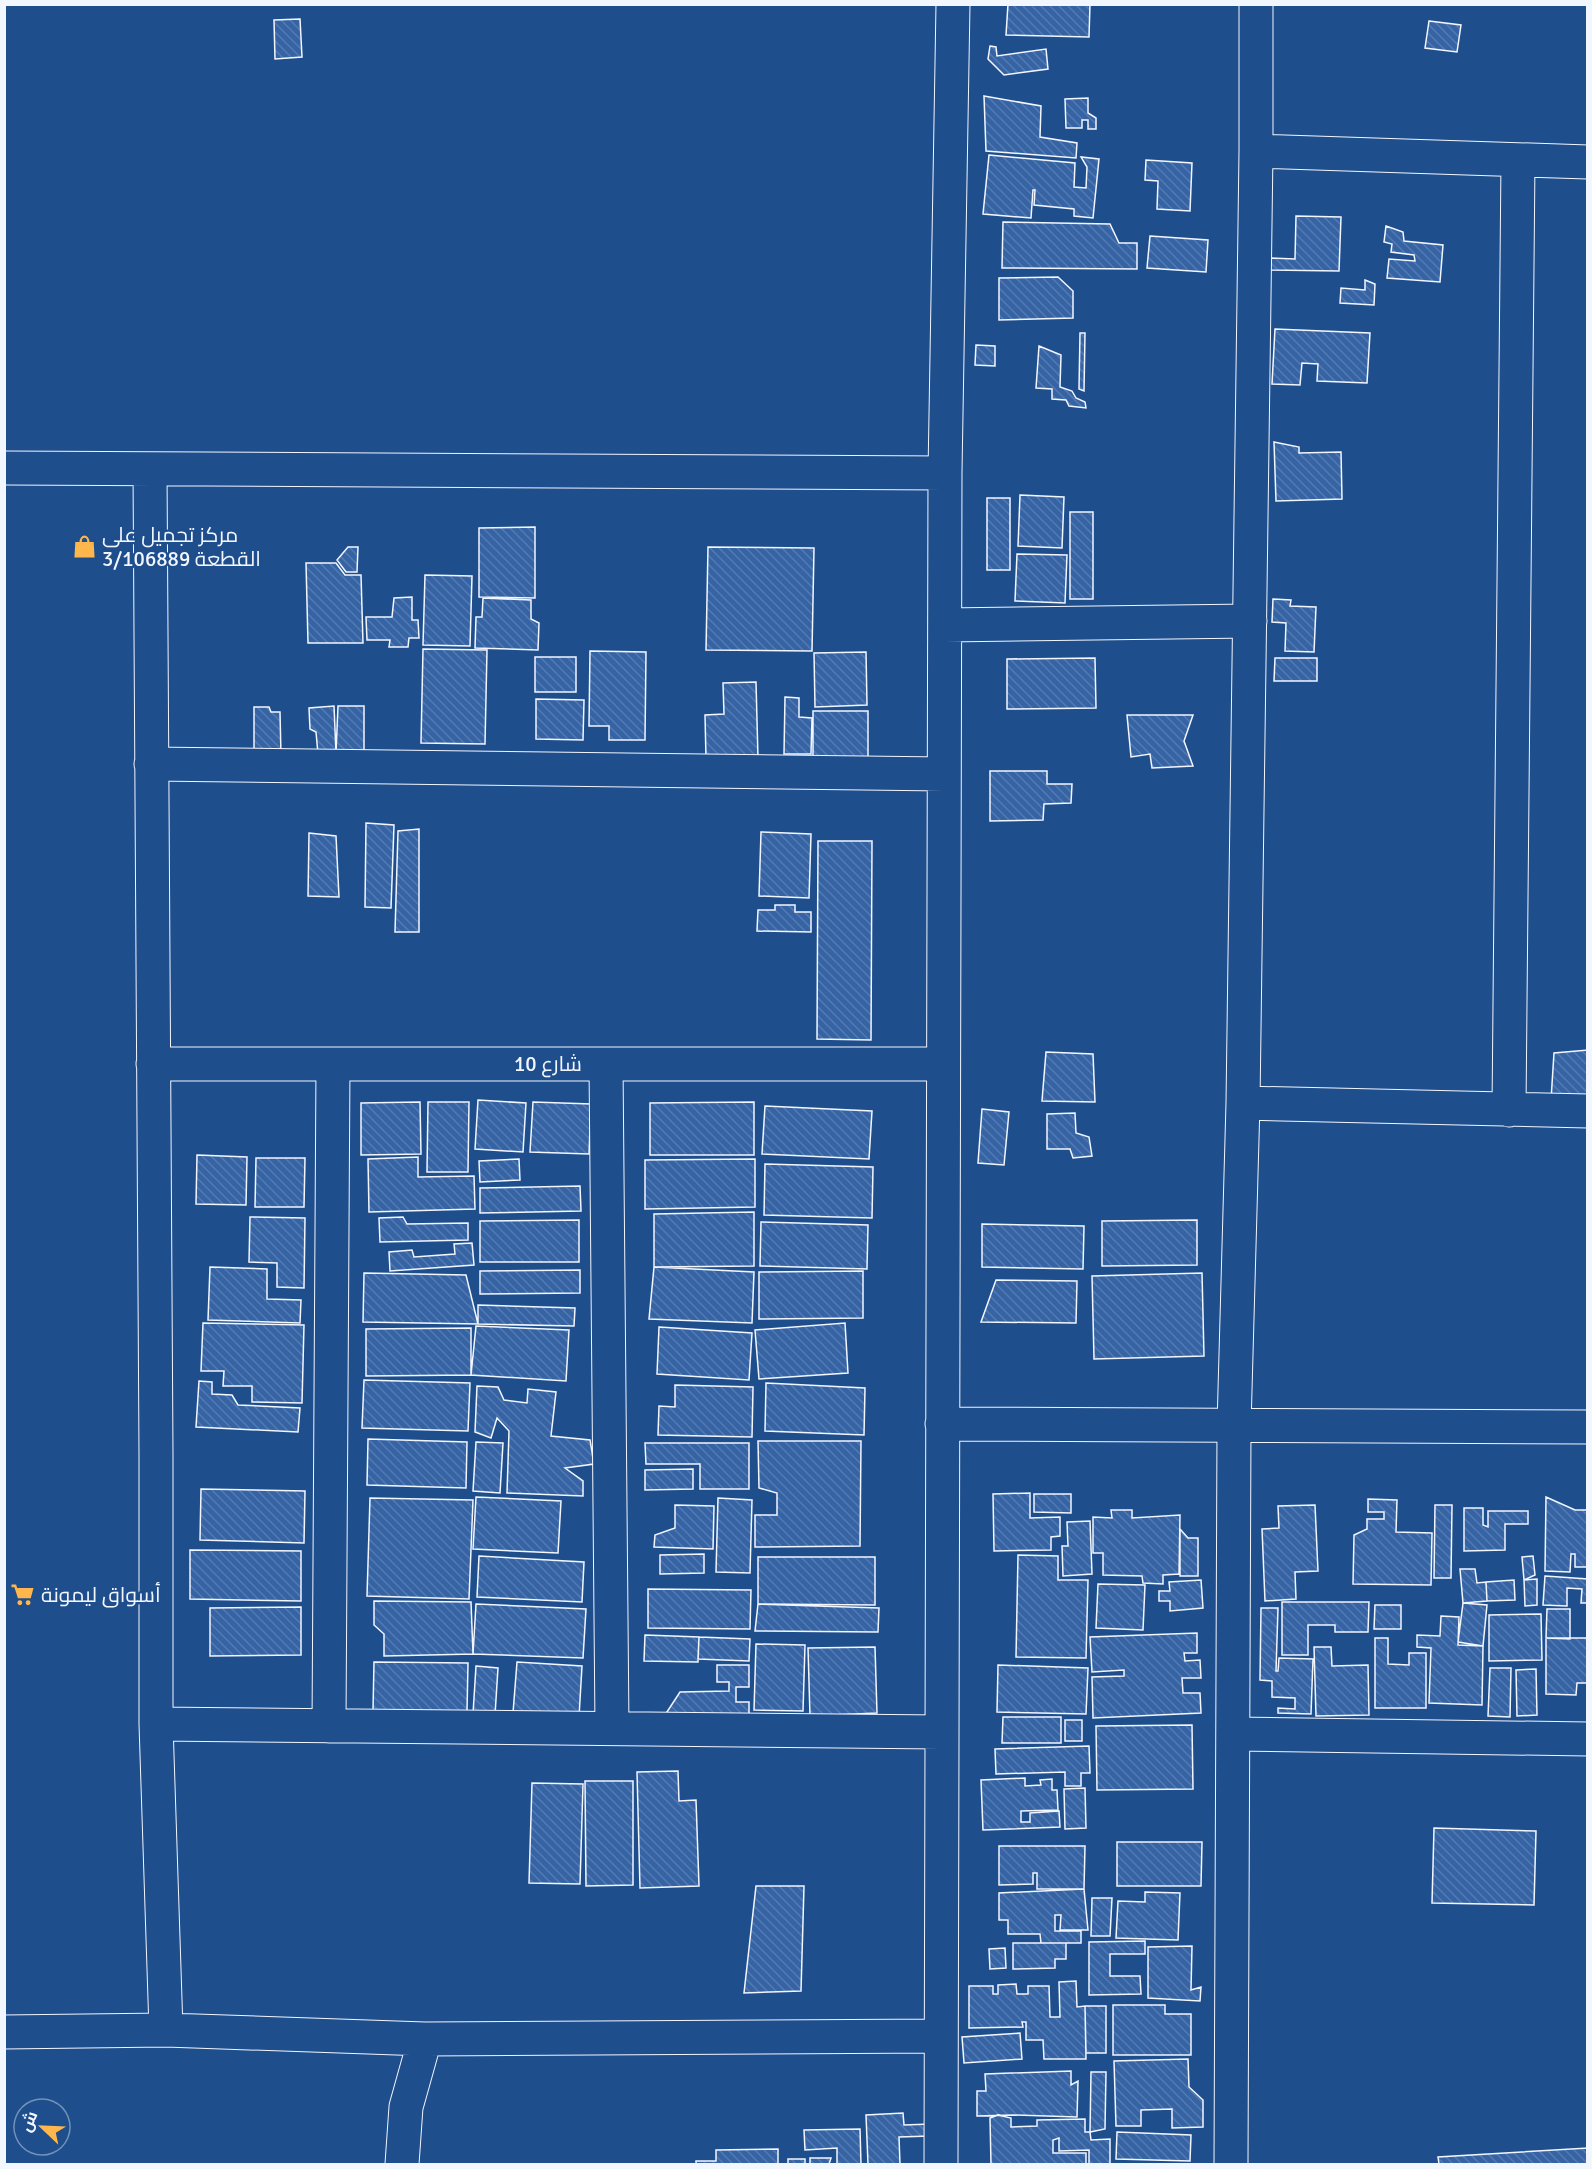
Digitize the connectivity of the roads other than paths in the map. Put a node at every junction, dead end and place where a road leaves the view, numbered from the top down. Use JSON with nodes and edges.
{"nodes":[{"id":1,"x":953,"y":4,"type":"edge"},
{"id":2,"x":1256,"y":4,"type":"edge"},
{"id":3,"x":1256,"y":151,"type":"junction"},
{"id":4,"x":1518,"y":160,"type":"junction"},
{"id":5,"x":1587,"y":162,"type":"edge"},
{"id":6,"x":4,"y":468,"type":"edge"},
{"id":7,"x":150,"y":469,"type":"junction"},
{"id":8,"x":945,"y":473,"type":"junction"},
{"id":9,"x":1250,"y":621,"type":"junction"},
{"id":10,"x":945,"y":625,"type":"junction"},
{"id":11,"x":151,"y":764,"type":"junction"},
{"id":12,"x":944,"y":774,"type":"junction"},
{"id":13,"x":153,"y":1064,"type":"junction"},
{"id":14,"x":333,"y":1064,"type":"junction"},
{"id":15,"x":606,"y":1064,"type":"junction"},
{"id":16,"x":943,"y":1064,"type":"junction"},
{"id":17,"x":1243,"y":1103,"type":"junction"},
{"id":18,"x":1509,"y":1110,"type":"junction"},
{"id":19,"x":1587,"y":1112,"type":"edge"},
{"id":20,"x":942,"y":1424,"type":"junction"},
{"id":21,"x":1234,"y":1426,"type":"junction"},
{"id":22,"x":1587,"y":1427,"type":"edge"},
{"id":23,"x":156,"y":1724,"type":"junction"},
{"id":24,"x":329,"y":1726,"type":"junction"},
{"id":25,"x":612,"y":1728,"type":"junction"},
{"id":26,"x":941,"y":1732,"type":"junction"},
{"id":27,"x":1233,"y":1734,"type":"junction"},
{"id":28,"x":1587,"y":1739,"type":"edge"},
{"id":29,"x":166,"y":2030,"type":"junction"},
{"id":30,"x":4,"y":2032,"type":"edge"},
{"id":31,"x":940,"y":2036,"type":"junction"},
{"id":32,"x":425,"y":2039,"type":"junction"},
{"id":33,"x":402,"y":2164,"type":"edge"},
{"id":34,"x":941,"y":2164,"type":"edge"},
{"id":35,"x":1232,"y":2164,"type":"edge"}],
"edges":[{"from":1,"to":8,"type":"street"},
{"from":2,"to":3,"type":"street"},
{"from":3,"to":4,"type":"street"},
{"from":3,"to":9,"type":"street"},
{"from":4,"to":5,"type":"street"},
{"from":4,"to":18,"type":"street"},
{"from":6,"to":7,"type":"street"},
{"from":7,"to":8,"type":"street"},
{"from":7,"to":11,"type":"street"},
{"from":8,"to":10,"type":"street"},
{"from":9,"to":10,"type":"street"},
{"from":9,"to":17,"type":"street"},
{"from":10,"to":12,"type":"street"},
{"from":11,"to":12,"type":"street"},
{"from":11,"to":13,"type":"street"},
{"from":12,"to":16,"type":"street"},
{"from":13,"to":14,"type":"street","name":"شارع 10"},
{"from":13,"to":23,"type":"street"},
{"from":14,"to":15,"type":"street","name":"شارع 10"},
{"from":14,"to":24,"type":"street"},
{"from":15,"to":16,"type":"street","name":"شارع 10"},
{"from":15,"to":25,"type":"street"},
{"from":16,"to":20,"type":"street"},
{"from":17,"to":18,"type":"street"},
{"from":17,"to":21,"type":"street"},
{"from":18,"to":19,"type":"street"},
{"from":20,"to":21,"type":"street"},
{"from":20,"to":26,"type":"street"},
{"from":21,"to":22,"type":"street"},
{"from":21,"to":27,"type":"street"},
{"from":23,"to":24,"type":"street"},
{"from":23,"to":29,"type":"street"},
{"from":24,"to":25,"type":"street"},
{"from":25,"to":26,"type":"street"},
{"from":26,"to":31,"type":"street"},
{"from":27,"to":28,"type":"street"},
{"from":27,"to":35,"type":"street"},
{"from":29,"to":30,"type":"street"},
{"from":29,"to":32,"type":"street"},
{"from":31,"to":32,"type":"street"},
{"from":31,"to":34,"type":"street"},
{"from":32,"to":33,"type":"street"}]}
